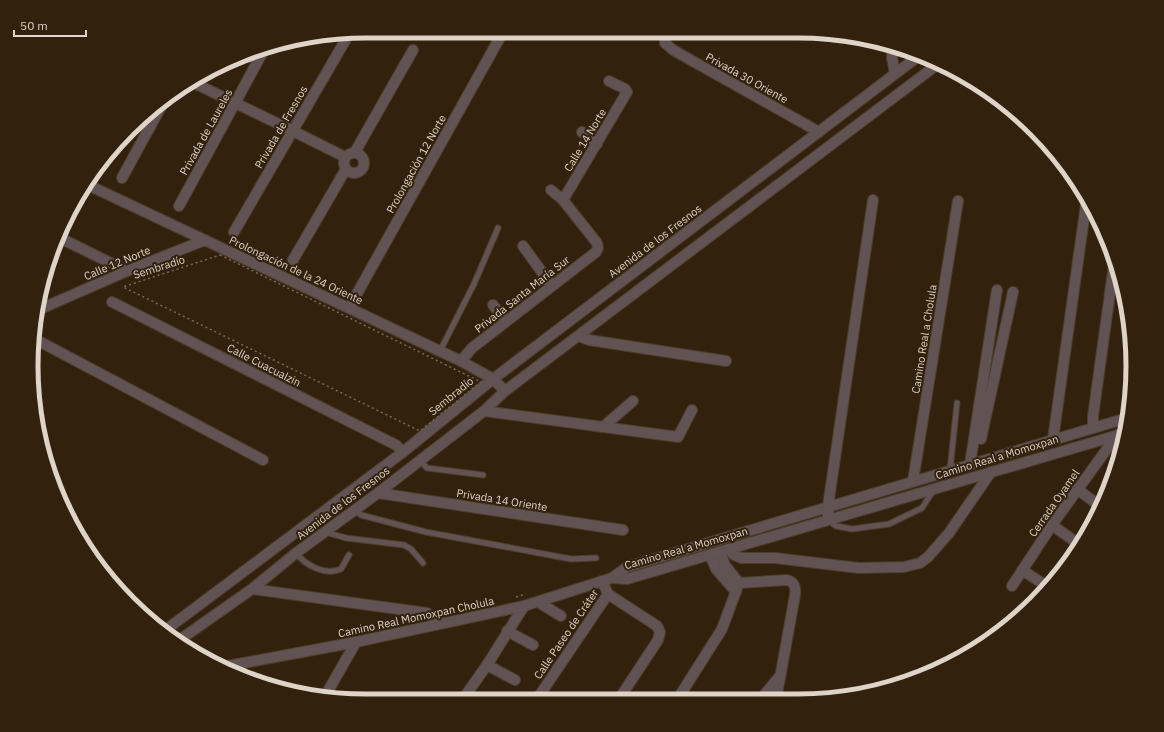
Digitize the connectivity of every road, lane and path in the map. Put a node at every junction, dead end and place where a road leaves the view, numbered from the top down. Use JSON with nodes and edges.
{"nodes":[{"id":1,"x":501,"y":38,"type":"edge"},
{"id":2,"x":665,"y":38,"type":"edge"},
{"id":3,"x":346,"y":39,"type":"edge"},
{"id":4,"x":413,"y":50,"type":"dead end"},
{"id":5,"x":892,"y":52,"type":"edge"},
{"id":6,"x":261,"y":55,"type":"edge"},
{"id":7,"x":914,"y":59,"type":"edge"},
{"id":8,"x":933,"y":67,"type":"edge"},
{"id":9,"x":895,"y":73,"type":"junction"},
{"id":10,"x":609,"y":81,"type":"dead end"},
{"id":11,"x":198,"y":85,"type":"edge"},
{"id":12,"x":236,"y":102,"type":"junction"},
{"id":13,"x":158,"y":113,"type":"edge"},
{"id":14,"x":293,"y":130,"type":"junction"},
{"id":15,"x":582,"y":132,"type":"dead end"},
{"id":16,"x":819,"y":132,"type":"junction"},
{"id":17,"x":597,"y":144,"type":"junction"},
{"id":18,"x":355,"y":152,"type":"junction"},
{"id":19,"x":345,"y":157,"type":"junction"},
{"id":20,"x":346,"y":169,"type":"junction"},
{"id":21,"x":122,"y":178,"type":"dead end"},
{"id":22,"x":91,"y":187,"type":"edge"},
{"id":23,"x":551,"y":190,"type":"dead end"},
{"id":24,"x":563,"y":200,"type":"junction"},
{"id":25,"x":873,"y":200,"type":"dead end"},
{"id":26,"x":958,"y":201,"type":"dead end"},
{"id":27,"x":179,"y":206,"type":"dead end"},
{"id":28,"x":1085,"y":208,"type":"edge"},
{"id":29,"x":498,"y":228,"type":"dead end"},
{"id":30,"x":234,"y":232,"type":"dead end"},
{"id":31,"x":63,"y":240,"type":"edge"},
{"id":32,"x":205,"y":240,"type":"junction"},
{"id":33,"x":523,"y":246,"type":"dead end"},
{"id":34,"x":293,"y":260,"type":"dead end"},
{"id":35,"x":127,"y":271,"type":"junction"},
{"id":36,"x":1112,"y":272,"type":"edge"},
{"id":37,"x":552,"y":286,"type":"junction"},
{"id":38,"x":123,"y":287,"type":"joint"},
{"id":39,"x":997,"y":290,"type":"dead end"},
{"id":40,"x":1013,"y":292,"type":"dead end"},
{"id":41,"x":112,"y":302,"type":"dead end"},
{"id":42,"x":494,"y":305,"type":"dead end"},
{"id":43,"x":43,"y":308,"type":"edge"},
{"id":44,"x":349,"y":308,"type":"junction"},
{"id":45,"x":506,"y":321,"type":"junction"},
{"id":46,"x":579,"y":336,"type":"junction"},
{"id":47,"x":39,"y":341,"type":"edge"},
{"id":48,"x":440,"y":351,"type":"junction"},
{"id":49,"x":461,"y":361,"type":"junction"},
{"id":50,"x":726,"y":361,"type":"dead end"},
{"id":51,"x":493,"y":379,"type":"junction"},
{"id":52,"x":505,"y":391,"type":"junction"},
{"id":53,"x":633,"y":401,"type":"dead end"},
{"id":54,"x":957,"y":403,"type":"dead end"},
{"id":55,"x":484,"y":410,"type":"junction"},
{"id":56,"x":692,"y":410,"type":"dead end"},
{"id":57,"x":1121,"y":420,"type":"edge"},
{"id":58,"x":603,"y":427,"type":"junction"},
{"id":59,"x":1094,"y":428,"type":"junction"},
{"id":60,"x":1119,"y":435,"type":"edge"},
{"id":61,"x":1118,"y":438,"type":"edge"},
{"id":62,"x":1053,"y":439,"type":"junction"},
{"id":63,"x":1032,"y":445,"type":"junction"},
{"id":64,"x":403,"y":452,"type":"junction"},
{"id":65,"x":1035,"y":458,"type":"junction"},
{"id":66,"x":263,"y":460,"type":"dead end"},
{"id":67,"x":419,"y":460,"type":"junction"},
{"id":68,"x":973,"y":463,"type":"junction"},
{"id":69,"x":950,"y":470,"type":"junction"},
{"id":70,"x":991,"y":472,"type":"junction"},
{"id":71,"x":483,"y":475,"type":"dead end"},
{"id":72,"x":913,"y":481,"type":"junction"},
{"id":73,"x":934,"y":488,"type":"junction"},
{"id":74,"x":1077,"y":490,"type":"junction"},
{"id":75,"x":378,"y":493,"type":"junction"},
{"id":76,"x":1096,"y":503,"type":"edge"},
{"id":77,"x":828,"y":506,"type":"junction"},
{"id":78,"x":355,"y":509,"type":"junction"},
{"id":79,"x":828,"y":520,"type":"junction"},
{"id":80,"x":1052,"y":525,"type":"junction"},
{"id":81,"x":623,"y":530,"type":"dead end"},
{"id":82,"x":324,"y":532,"type":"junction"},
{"id":83,"x":1075,"y":541,"type":"edge"},
{"id":84,"x":719,"y":552,"type":"junction"},
{"id":85,"x":296,"y":554,"type":"junction"},
{"id":86,"x":349,"y":555,"type":"dead end"},
{"id":87,"x":596,"y":558,"type":"dead end"},
{"id":88,"x":423,"y":564,"type":"dead end"},
{"id":89,"x":1022,"y":570,"type":"junction"},
{"id":90,"x":612,"y":578,"type":"junction"},
{"id":91,"x":602,"y":581,"type":"junction"},
{"id":92,"x":1043,"y":584,"type":"edge"},
{"id":93,"x":1012,"y":586,"type":"dead end"},
{"id":94,"x":738,"y":588,"type":"junction"},
{"id":95,"x":252,"y":589,"type":"junction"},
{"id":96,"x":608,"y":594,"type":"junction"},
{"id":97,"x":538,"y":602,"type":"junction"},
{"id":98,"x":524,"y":606,"type":"junction"},
{"id":99,"x":561,"y":616,"type":"dead end"},
{"id":100,"x":435,"y":625,"type":"junction"},
{"id":101,"x":169,"y":628,"type":"edge"},
{"id":102,"x":507,"y":632,"type":"junction"},
{"id":103,"x":182,"y":638,"type":"edge"},
{"id":104,"x":356,"y":642,"type":"junction"},
{"id":105,"x":533,"y":645,"type":"dead end"},
{"id":106,"x":232,"y":665,"type":"edge"},
{"id":107,"x":486,"y":665,"type":"junction"},
{"id":108,"x":780,"y":676,"type":"junction"},
{"id":109,"x":515,"y":680,"type":"dead end"},
{"id":110,"x":328,"y":691,"type":"edge"},
{"id":111,"x":468,"y":694,"type":"edge"},
{"id":112,"x":540,"y":694,"type":"edge"},
{"id":113,"x":622,"y":694,"type":"edge"},
{"id":114,"x":681,"y":694,"type":"edge"},
{"id":115,"x":765,"y":694,"type":"edge"},
{"id":116,"x":777,"y":694,"type":"edge"}],
"edges":[{"from":1,"to":44,"type":"street","name":"Prolongación 12 Norte"},
{"from":2,"to":16,"type":"street","name":"Privada 30 Oriente"},
{"from":3,"to":14,"type":"street","name":"Privada de Fresnos"},
{"from":4,"to":18,"type":"street"},
{"from":5,"to":9,"type":"street"},
{"from":6,"to":12,"type":"street","name":"Privada de Laureles"},
{"from":7,"to":9,"type":"street","name":"Avenida de los Fresnos"},
{"from":8,"to":46,"type":"street","name":"Avenida de los Fresnos"},
{"from":9,"to":16,"type":"street","name":"Avenida de los Fresnos"},
{"from":10,"to":17,"type":"street","name":"Calle 14 Norte"},
{"from":11,"to":12,"type":"street"},
{"from":12,"to":14,"type":"street"},
{"from":12,"to":27,"type":"street","name":"Privada de Laureles"},
{"from":13,"to":21,"type":"street"},
{"from":14,"to":19,"type":"street"},
{"from":14,"to":30,"type":"street","name":"Privada de Fresnos"},
{"from":15,"to":17,"type":"street"},
{"from":16,"to":51,"type":"street","name":"Avenida de los Fresnos"},
{"from":17,"to":24,"type":"street","name":"Calle 14 Norte"},
{"from":18,"to":19,"type":"street"},
{"from":18,"to":20,"type":"street"},
{"from":19,"to":20,"type":"street"},
{"from":20,"to":34,"type":"street"},
{"from":22,"to":32,"type":"street","name":"Prolongación de la 24 Oriente"},
{"from":23,"to":24,"type":"street"},
{"from":24,"to":37,"type":"street","name":"Privada Santa María Sur"},
{"from":25,"to":77,"type":"street"},
{"from":26,"to":72,"type":"street","name":"Camino Real a Cholula"},
{"from":28,"to":62,"type":"street"},
{"from":29,"to":48,"type":"lane"},
{"from":31,"to":35,"type":"street"},
{"from":32,"to":35,"type":"street","name":"Calle 12 Norte"},
{"from":32,"to":44,"type":"street","name":"Prolongación de la 24 Oriente"},
{"from":33,"to":37,"type":"street"},
{"from":35,"to":43,"type":"street","name":"Calle 12 Norte"},
{"from":36,"to":59,"type":"street"},
{"from":37,"to":45,"type":"street","name":"Privada Santa María Sur"},
{"from":38,"to":38,"type":"path","name":"Sembradío"},
{"from":39,"to":68,"type":"street"},
{"from":40,"to":68,"type":"street"},
{"from":41,"to":64,"type":"street","name":"Calle Cuacualzin"},
{"from":42,"to":45,"type":"street"},
{"from":44,"to":48,"type":"street","name":"Prolongación de la 24 Oriente"},
{"from":45,"to":49,"type":"street","name":"Privada Santa María Sur"},
{"from":46,"to":50,"type":"street"},
{"from":46,"to":52,"type":"street","name":"Avenida de los Fresnos"},
{"from":47,"to":66,"type":"street"},
{"from":48,"to":49,"type":"street","name":"Prolongación de la 24 Oriente"},
{"from":49,"to":51,"type":"street","name":"Prolongación de la 24 Oriente"},
{"from":51,"to":52,"type":"street"},
{"from":51,"to":64,"type":"street","name":"Avenida de los Fresnos"},
{"from":52,"to":55,"type":"street","name":"Avenida de los Fresnos"},
{"from":53,"to":58,"type":"street"},
{"from":54,"to":69,"type":"lane"},
{"from":55,"to":58,"type":"street"},
{"from":55,"to":67,"type":"street","name":"Avenida de los Fresnos"},
{"from":56,"to":58,"type":"street"},
{"from":57,"to":59,"type":"street","name":"Camino Real a Momoxpan"},
{"from":59,"to":62,"type":"street","name":"Camino Real a Momoxpan"},
{"from":60,"to":65,"type":"street","name":"Camino Real a Momoxpan"},
{"from":61,"to":74,"type":"street","name":"Cerrada Oyamel"},
{"from":62,"to":63,"type":"street","name":"Camino Real a Momoxpan"},
{"from":63,"to":65,"type":"street"},
{"from":63,"to":68,"type":"street","name":"Camino Real a Momoxpan"},
{"from":64,"to":101,"type":"street","name":"Avenida de los Fresnos"},
{"from":65,"to":70,"type":"street","name":"Camino Real a Momoxpan"},
{"from":67,"to":71,"type":"lane"},
{"from":67,"to":75,"type":"street","name":"Avenida de los Fresnos"},
{"from":68,"to":69,"type":"street","name":"Camino Real a Momoxpan"},
{"from":69,"to":72,"type":"street","name":"Camino Real a Momoxpan"},
{"from":70,"to":73,"type":"street","name":"Camino Real a Momoxpan"},
{"from":70,"to":84,"type":"street"},
{"from":72,"to":77,"type":"street","name":"Camino Real a Momoxpan"},
{"from":73,"to":79,"type":"street","name":"Camino Real a Momoxpan"},
{"from":73,"to":79,"type":"lane"},
{"from":74,"to":76,"type":"street"},
{"from":74,"to":80,"type":"street","name":"Cerrada Oyamel"},
{"from":75,"to":78,"type":"street","name":"Avenida de los Fresnos"},
{"from":75,"to":81,"type":"street","name":"Privada 14 Oriente"},
{"from":77,"to":79,"type":"street"},
{"from":77,"to":90,"type":"street","name":"Camino Real a Momoxpan"},
{"from":78,"to":82,"type":"street","name":"Avenida de los Fresnos"},
{"from":78,"to":87,"type":"lane"},
{"from":79,"to":84,"type":"street","name":"Camino Real a Momoxpan"},
{"from":80,"to":83,"type":"street"},
{"from":80,"to":89,"type":"street","name":"Cerrada Oyamel"},
{"from":82,"to":85,"type":"street","name":"Avenida de los Fresnos"},
{"from":82,"to":88,"type":"lane"},
{"from":84,"to":90,"type":"street","name":"Camino Real a Momoxpan"},
{"from":84,"to":94,"type":"street"},
{"from":85,"to":86,"type":"lane"},
{"from":85,"to":95,"type":"street","name":"Avenida de los Fresnos"},
{"from":89,"to":92,"type":"street"},
{"from":89,"to":93,"type":"street","name":"Cerrada Oyamel"},
{"from":90,"to":91,"type":"street","name":"Camino Real Momoxpan Cholula"},
{"from":91,"to":96,"type":"street","name":"Calle Paseo de Cráter"},
{"from":91,"to":97,"type":"street","name":"Camino Real Momoxpan Cholula"},
{"from":94,"to":108,"type":"street"},
{"from":94,"to":114,"type":"street"},
{"from":95,"to":100,"type":"street"},
{"from":95,"to":103,"type":"street","name":"Avenida de los Fresnos"},
{"from":96,"to":112,"type":"street","name":"Calle Paseo de Cráter"},
{"from":96,"to":113,"type":"street"},
{"from":97,"to":98,"type":"street","name":"Camino Real Momoxpan Cholula"},
{"from":97,"to":99,"type":"street"},
{"from":98,"to":100,"type":"street","name":"Camino Real Momoxpan Cholula"},
{"from":98,"to":102,"type":"street"},
{"from":100,"to":104,"type":"street","name":"Camino Real Momoxpan Cholula"},
{"from":102,"to":105,"type":"street"},
{"from":102,"to":107,"type":"street"},
{"from":104,"to":106,"type":"street","name":"Camino Real Momoxpan Cholula"},
{"from":104,"to":110,"type":"street"},
{"from":107,"to":109,"type":"street"},
{"from":107,"to":111,"type":"street"},
{"from":108,"to":115,"type":"street"},
{"from":108,"to":116,"type":"street"}]}
